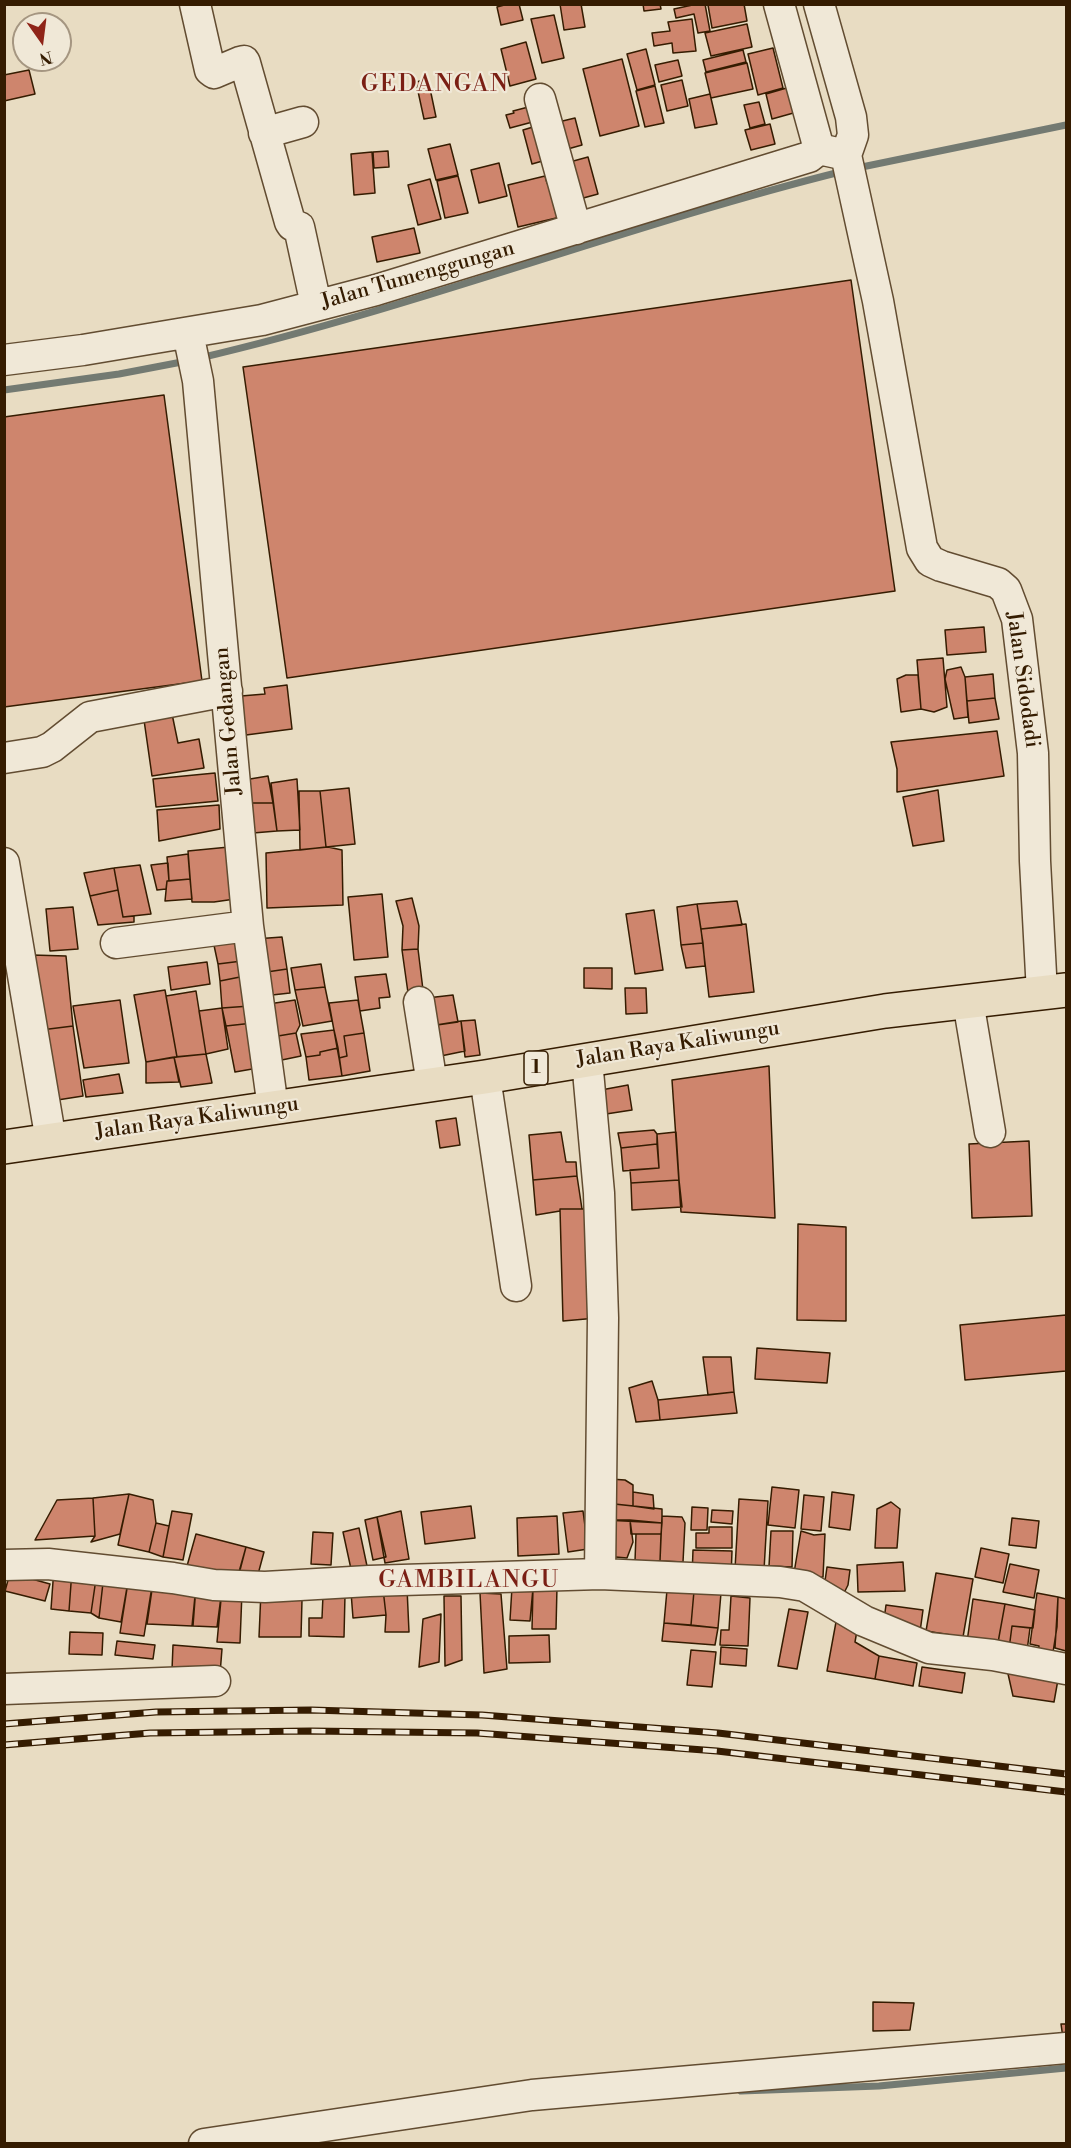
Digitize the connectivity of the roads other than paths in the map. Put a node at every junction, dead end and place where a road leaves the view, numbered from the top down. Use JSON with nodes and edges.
{"nodes":[{"id":1,"x":195,"y":4,"type":"edge"},
{"id":2,"x":779,"y":4,"type":"edge"},
{"id":3,"x":819,"y":4,"type":"edge"},
{"id":4,"x":540,"y":99,"type":"dead end"},
{"id":5,"x":303,"y":122,"type":"dead end"},
{"id":6,"x":264,"y":133,"type":"junction"},
{"id":7,"x":841,"y":161,"type":"junction"},
{"id":8,"x":576,"y":229,"type":"junction"},
{"id":9,"x":316,"y":305,"type":"junction"},
{"id":10,"x":189,"y":340,"type":"junction"},
{"id":11,"x":4,"y":360,"type":"edge"},
{"id":12,"x":227,"y":692,"type":"junction"},
{"id":13,"x":4,"y":758,"type":"edge"},
{"id":14,"x":4,"y":863,"type":"edge"},
{"id":15,"x":248,"y":926,"type":"junction"},
{"id":16,"x":116,"y":943,"type":"dead end"},
{"id":17,"x":1054,"y":991,"type":"edge"},
{"id":18,"x":969,"y":1001,"type":"junction"},
{"id":19,"x":419,"y":1002,"type":"dead end"},
{"id":20,"x":587,"y":1060,"type":"junction"},
{"id":21,"x":485,"y":1077,"type":"junction"},
{"id":22,"x":432,"y":1084,"type":"junction"},
{"id":23,"x":273,"y":1108,"type":"junction"},
{"id":24,"x":990,"y":1132,"type":"dead end"},
{"id":25,"x":51,"y":1141,"type":"junction"},
{"id":26,"x":4,"y":1147,"type":"edge"},
{"id":27,"x":516,"y":1286,"type":"dead end"},
{"id":28,"x":4,"y":1565,"type":"edge"},
{"id":29,"x":600,"y":1574,"type":"junction"},
{"id":30,"x":1066,"y":1669,"type":"edge"},
{"id":31,"x":215,"y":1681,"type":"dead end"},
{"id":32,"x":4,"y":1689,"type":"edge"},
{"id":33,"x":1066,"y":2048,"type":"edge"},
{"id":34,"x":204,"y":2144,"type":"edge"}],
"edges":[{"from":1,"to":6,"type":"street"},
{"from":2,"to":7,"type":"street","name":"Jalan Sidodadi"},
{"from":3,"to":7,"type":"street"},
{"from":4,"to":8,"type":"street"},
{"from":5,"to":6,"type":"street"},
{"from":6,"to":9,"type":"street"},
{"from":7,"to":8,"type":"street","name":"Jalan Tumenggungan"},
{"from":7,"to":17,"type":"street","name":"Jalan Sidodadi"},
{"from":8,"to":9,"type":"street","name":"Jalan Tumenggungan"},
{"from":9,"to":10,"type":"street","name":"Jalan Tumenggungan"},
{"from":10,"to":11,"type":"street","name":"Jalan Tumenggungan"},
{"from":10,"to":12,"type":"street","name":"Jalan Gedangan"},
{"from":12,"to":13,"type":"street"},
{"from":12,"to":15,"type":"street","name":"Jalan Gedangan"},
{"from":14,"to":25,"type":"street"},
{"from":15,"to":16,"type":"street"},
{"from":15,"to":23,"type":"street","name":"Jalan Gedangan"},
{"from":17,"to":18,"type":"main road","name":"Jalan Raya Kaliwungu","number":"1"},
{"from":18,"to":20,"type":"main road","name":"Jalan Raya Kaliwungu","number":"1"},
{"from":18,"to":24,"type":"street"},
{"from":19,"to":22,"type":"street"},
{"from":20,"to":21,"type":"main road","name":"Jalan Raya Kaliwungu","number":"1"},
{"from":20,"to":29,"type":"street"},
{"from":21,"to":22,"type":"main road","name":"Jalan Raya Kaliwungu","number":"1"},
{"from":21,"to":27,"type":"street"},
{"from":22,"to":23,"type":"main road","name":"Jalan Raya Kaliwungu","number":"1"},
{"from":23,"to":25,"type":"main road","name":"Jalan Raya Kaliwungu","number":"1"},
{"from":25,"to":26,"type":"main road","name":"Jalan Raya Kaliwungu","number":"1"},
{"from":28,"to":29,"type":"street"},
{"from":29,"to":30,"type":"street"},
{"from":31,"to":32,"type":"street"},
{"from":33,"to":34,"type":"street"}]}
